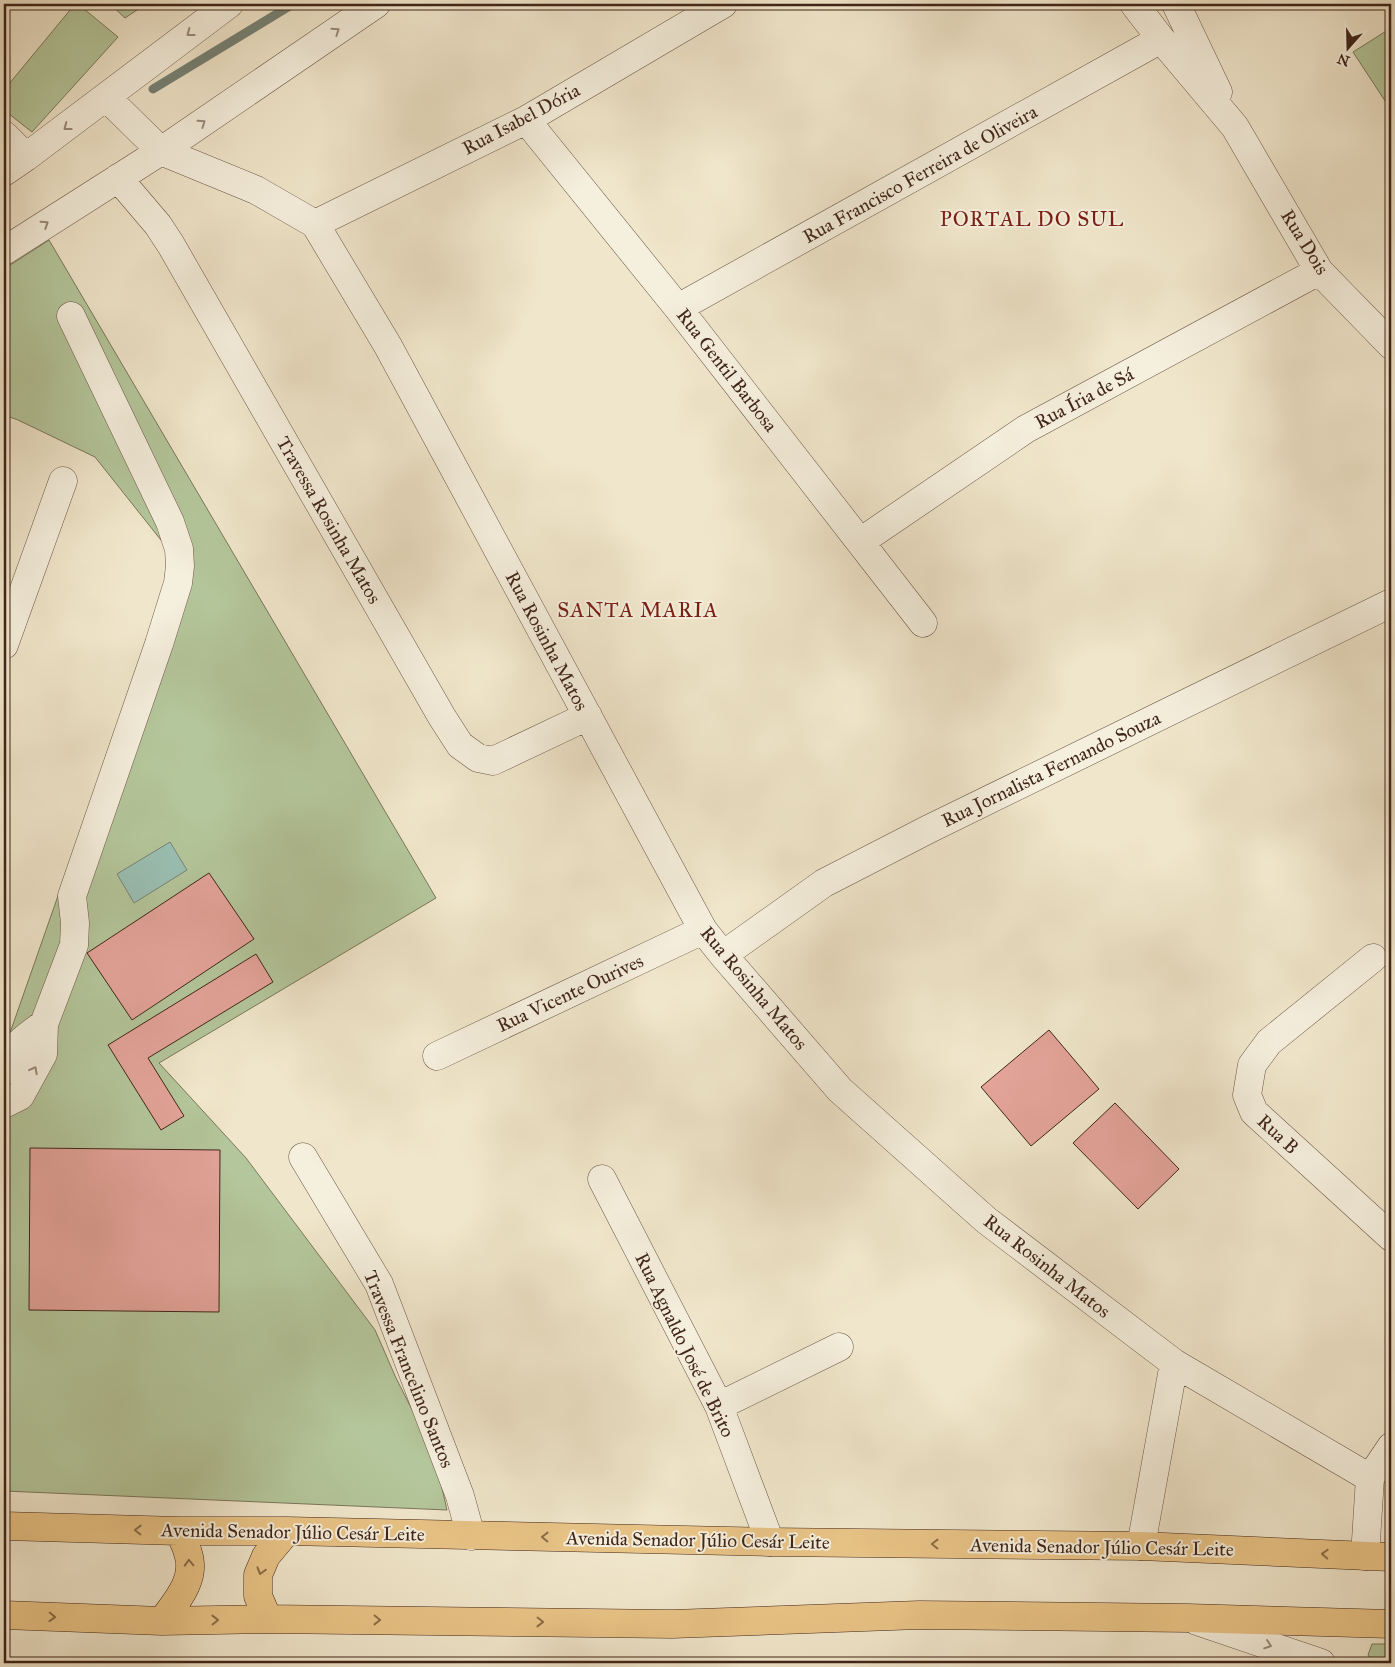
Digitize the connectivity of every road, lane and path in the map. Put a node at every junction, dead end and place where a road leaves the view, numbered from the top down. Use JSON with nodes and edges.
{"nodes":[{"id":1,"x":229,"y":4,"type":"edge"},
{"id":2,"x":376,"y":4,"type":"edge"},
{"id":3,"x":723,"y":4,"type":"edge"},
{"id":4,"x":1134,"y":4,"type":"edge"},
{"id":5,"x":1176,"y":4,"type":"edge"},
{"id":6,"x":1161,"y":40,"type":"junction"},
{"id":7,"x":106,"y":97,"type":"junction"},
{"id":8,"x":526,"y":120,"type":"junction"},
{"id":9,"x":1235,"y":127,"type":"junction"},
{"id":10,"x":4,"y":135,"type":"edge"},
{"id":11,"x":162,"y":151,"type":"junction"},
{"id":12,"x":26,"y":157,"type":"junction"},
{"id":13,"x":4,"y":172,"type":"edge"},
{"id":14,"x":118,"y":178,"type":"junction"},
{"id":15,"x":315,"y":224,"type":"junction"},
{"id":16,"x":4,"y":251,"type":"edge"},
{"id":17,"x":1319,"y":271,"type":"junction"},
{"id":18,"x":678,"y":308,"type":"junction"},
{"id":19,"x":70,"y":316,"type":"dead end"},
{"id":20,"x":1391,"y":345,"type":"edge"},
{"id":21,"x":63,"y":481,"type":"dead end"},
{"id":22,"x":860,"y":542,"type":"junction"},
{"id":23,"x":1391,"y":602,"type":"edge"},
{"id":24,"x":923,"y":624,"type":"dead end"},
{"id":25,"x":4,"y":645,"type":"edge"},
{"id":26,"x":588,"y":716,"type":"junction"},
{"id":27,"x":703,"y":930,"type":"junction"},
{"id":28,"x":723,"y":954,"type":"junction"},
{"id":29,"x":1373,"y":958,"type":"dead end"},
{"id":30,"x":44,"y":1024,"type":"junction"},
{"id":31,"x":437,"y":1056,"type":"dead end"},
{"id":32,"x":4,"y":1071,"type":"edge"},
{"id":33,"x":4,"y":1104,"type":"edge"},
{"id":34,"x":303,"y":1156,"type":"dead end"},
{"id":35,"x":602,"y":1179,"type":"dead end"},
{"id":36,"x":1391,"y":1237,"type":"edge"},
{"id":37,"x":839,"y":1347,"type":"dead end"},
{"id":38,"x":1174,"y":1363,"type":"junction"},
{"id":39,"x":719,"y":1406,"type":"junction"},
{"id":40,"x":1391,"y":1447,"type":"edge"},
{"id":41,"x":1370,"y":1478,"type":"junction"},
{"id":42,"x":4,"y":1526,"type":"edge"},
{"id":43,"x":179,"y":1531,"type":"junction"},
{"id":44,"x":287,"y":1531,"type":"junction"},
{"id":45,"x":471,"y":1536,"type":"junction"},
{"id":46,"x":770,"y":1542,"type":"junction"},
{"id":47,"x":1141,"y":1546,"type":"junction"},
{"id":48,"x":1365,"y":1556,"type":"junction"},
{"id":49,"x":1391,"y":1557,"type":"edge"},
{"id":50,"x":4,"y":1615,"type":"edge"},
{"id":51,"x":1188,"y":1618,"type":"junction"},
{"id":52,"x":268,"y":1619,"type":"junction"},
{"id":53,"x":162,"y":1621,"type":"junction"},
{"id":54,"x":1391,"y":1624,"type":"edge"},
{"id":55,"x":1304,"y":1660,"type":"edge"}],
"edges":[{"from":1,"to":7,"type":"street","one_way":true},
{"from":11,"to":2,"type":"street","one_way":true},
{"from":3,"to":8,"type":"street","name":"Rua Isabel Dória"},
{"from":4,"to":6,"type":"street","name":"Rua Dois"},
{"from":5,"to":9,"type":"street","name":"Rua Dois"},
{"from":6,"to":9,"type":"street","name":"Rua Dois"},
{"from":6,"to":18,"type":"street","name":"Rua Francisco Ferreira de Oliveira"},
{"from":7,"to":11,"type":"street"},
{"from":7,"to":12,"type":"street","one_way":true},
{"from":8,"to":15,"type":"street","name":"Rua Isabel Dória"},
{"from":8,"to":18,"type":"street","name":"Rua Gentil Barbosa"},
{"from":9,"to":17,"type":"street","name":"Rua Dois"},
{"from":10,"to":12,"type":"street"},
{"from":11,"to":14,"type":"street"},
{"from":11,"to":15,"type":"street"},
{"from":12,"to":13,"type":"street"},
{"from":16,"to":14,"type":"street","one_way":true},
{"from":14,"to":26,"type":"street","name":"Travessa Rosinha Matos"},
{"from":15,"to":26,"type":"street","name":"Rua Rosinha Matos"},
{"from":17,"to":20,"type":"street","name":"Rua Dois"},
{"from":17,"to":22,"type":"street","name":"Rua Íria de Sá"},
{"from":18,"to":22,"type":"street","name":"Rua Gentil Barbosa"},
{"from":19,"to":30,"type":"street"},
{"from":21,"to":25,"type":"street"},
{"from":22,"to":24,"type":"street","name":"Rua Gentil Barbosa"},
{"from":23,"to":28,"type":"street","name":"Rua Jornalista Fernando Souza"},
{"from":26,"to":27,"type":"street","name":"Rua Rosinha Matos"},
{"from":27,"to":28,"type":"street","name":"Rua Rosinha Matos"},
{"from":27,"to":31,"type":"street","name":"Rua Vicente Ourives"},
{"from":28,"to":38,"type":"street","name":"Rua Rosinha Matos"},
{"from":29,"to":36,"type":"street","name":"Rua B"},
{"from":30,"to":32,"type":"street"},
{"from":33,"to":30,"type":"street","one_way":true},
{"from":34,"to":45,"type":"street","name":"Travessa Francelino Santos"},
{"from":35,"to":39,"type":"street","name":"Rua Agnaldo José de Brito"},
{"from":37,"to":39,"type":"street"},
{"from":38,"to":41,"type":"street","name":"Rua Rosinha Matos"},
{"from":38,"to":47,"type":"street"},
{"from":39,"to":46,"type":"street","name":"Rua Agnaldo José de Brito"},
{"from":40,"to":41,"type":"street"},
{"from":41,"to":48,"type":"street"},
{"from":43,"to":42,"type":"main road","name":"Avenida Senador Júlio Cesár Leite","one_way":true},
{"from":43,"to":44,"type":"main road","name":"Avenida Senador Júlio Cesár Leite"},
{"from":53,"to":43,"type":"main road","one_way":true},
{"from":44,"to":45,"type":"main road","name":"Avenida Senador Júlio Cesár Leite"},
{"from":44,"to":52,"type":"main road","one_way":true},
{"from":46,"to":45,"type":"main road","name":"Avenida Senador Júlio Cesár Leite","one_way":true},
{"from":47,"to":46,"type":"main road","name":"Avenida Senador Júlio Cesár Leite","one_way":true},
{"from":48,"to":47,"type":"main road","name":"Avenida Senador Júlio Cesár Leite","one_way":true},
{"from":48,"to":49,"type":"main road","name":"Avenida Senador Júlio Cesár Leite"},
{"from":50,"to":53,"type":"main road","one_way":true},
{"from":52,"to":51,"type":"main road","one_way":true},
{"from":51,"to":54,"type":"main road"},
{"from":51,"to":55,"type":"street","one_way":true},
{"from":53,"to":52,"type":"main road","one_way":true}]}
